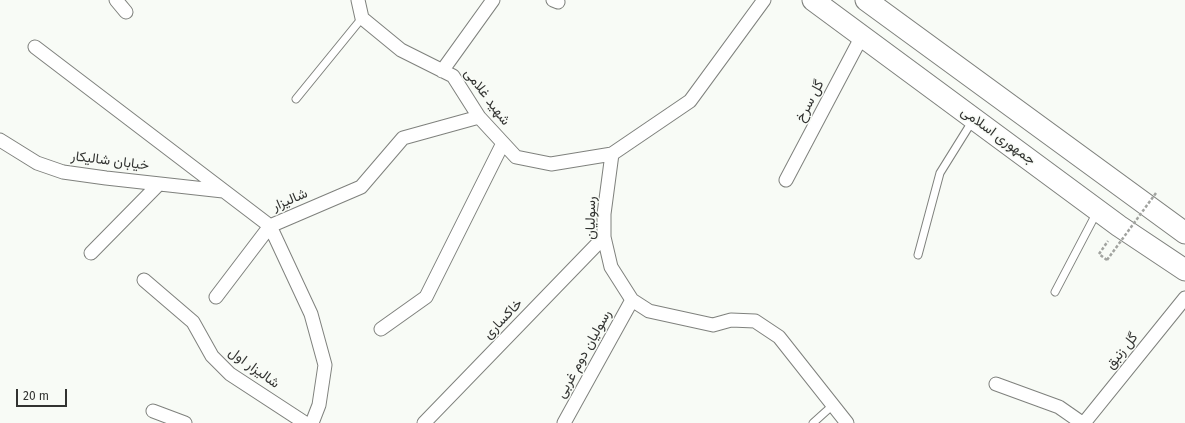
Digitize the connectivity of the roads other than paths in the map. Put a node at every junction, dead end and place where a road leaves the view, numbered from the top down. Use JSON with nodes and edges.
{"nodes":[{"id":1,"x":116,"y":0,"type":"edge"},
{"id":2,"x":358,"y":0,"type":"edge"},
{"id":3,"x":494,"y":0,"type":"edge"},
{"id":4,"x":764,"y":0,"type":"edge"},
{"id":5,"x":813,"y":0,"type":"edge"},
{"id":6,"x":866,"y":0,"type":"edge"},
{"id":7,"x":126,"y":12,"type":"dead end"},
{"id":8,"x":362,"y":18,"type":"junction"},
{"id":9,"x":862,"y":36,"type":"junction"},
{"id":10,"x":35,"y":46,"type":"dead end"},
{"id":11,"x":442,"y":71,"type":"junction"},
{"id":12,"x":296,"y":99,"type":"dead end"},
{"id":13,"x":479,"y":118,"type":"junction"},
{"id":14,"x":974,"y":119,"type":"junction"},
{"id":15,"x":0,"y":140,"type":"edge"},
{"id":16,"x":503,"y":143,"type":"junction"},
{"id":17,"x":612,"y":154,"type":"junction"},
{"id":18,"x":786,"y":180,"type":"dead end"},
{"id":19,"x":160,"y":184,"type":"junction"},
{"id":20,"x":224,"y":191,"type":"junction"},
{"id":21,"x":1098,"y":210,"type":"junction"},
{"id":22,"x":270,"y":226,"type":"junction"},
{"id":23,"x":1185,"y":233,"type":"edge"},
{"id":24,"x":604,"y":237,"type":"junction"},
{"id":25,"x":91,"y":253,"type":"dead end"},
{"id":26,"x":918,"y":255,"type":"dead end"},
{"id":27,"x":1185,"y":270,"type":"edge"},
{"id":28,"x":144,"y":280,"type":"dead end"},
{"id":29,"x":1055,"y":292,"type":"dead end"},
{"id":30,"x":216,"y":297,"type":"dead end"},
{"id":31,"x":1185,"y":298,"type":"edge"},
{"id":32,"x":632,"y":300,"type":"junction"},
{"id":33,"x":381,"y":330,"type":"dead end"},
{"id":34,"x":996,"y":384,"type":"dead end"},
{"id":35,"x":833,"y":405,"type":"junction"},
{"id":36,"x":153,"y":411,"type":"dead end"},
{"id":37,"x":185,"y":423,"type":"edge"},
{"id":38,"x":305,"y":423,"type":"edge"},
{"id":39,"x":312,"y":423,"type":"edge"},
{"id":40,"x":424,"y":423,"type":"edge"},
{"id":41,"x":564,"y":423,"type":"edge"},
{"id":42,"x":813,"y":423,"type":"edge"},
{"id":43,"x":847,"y":423,"type":"edge"},
{"id":44,"x":1083,"y":423,"type":"edge"}],
"edges":[{"from":1,"to":7,"type":"street"},
{"from":2,"to":8,"type":"street"},
{"from":3,"to":11,"type":"street"},
{"from":4,"to":17,"type":"street"},
{"from":5,"to":9,"type":"main road","name":"جمهوری اسلامی"},
{"from":6,"to":23,"type":"main road"},
{"from":8,"to":11,"type":"street","name":"شهید غلامی"},
{"from":8,"to":12,"type":"lane"},
{"from":9,"to":14,"type":"main road","name":"جمهوری اسلامی"},
{"from":9,"to":18,"type":"street","name":"گل سرخ"},
{"from":10,"to":20,"type":"street"},
{"from":11,"to":13,"type":"street","name":"شهید غلامی"},
{"from":13,"to":16,"type":"street","name":"شهید غلامی"},
{"from":13,"to":22,"type":"street","name":"شالیزار"},
{"from":14,"to":21,"type":"main road","name":"جمهوری اسلامی"},
{"from":14,"to":26,"type":"lane"},
{"from":15,"to":19,"type":"street","name":"خیابان شالیکار"},
{"from":16,"to":17,"type":"street","name":"شهید غلامی"},
{"from":16,"to":33,"type":"street"},
{"from":17,"to":24,"type":"street","name":"رسولیان"},
{"from":19,"to":20,"type":"street","name":"خیابان شالیکار"},
{"from":19,"to":25,"type":"street"},
{"from":20,"to":22,"type":"street"},
{"from":21,"to":27,"type":"main road","name":"جمهوری اسلامی"},
{"from":21,"to":29,"type":"lane"},
{"from":22,"to":30,"type":"street"},
{"from":22,"to":39,"type":"street","name":"شالیزار"},
{"from":24,"to":32,"type":"street","name":"رسولیان"},
{"from":24,"to":40,"type":"street","name":"خاکساری"},
{"from":28,"to":38,"type":"street","name":"شالیزار اول"},
{"from":31,"to":44,"type":"street","name":"گل زنبق"},
{"from":32,"to":35,"type":"street","name":"رسولیان"},
{"from":32,"to":41,"type":"street","name":"رسولیان دوم غربی"},
{"from":34,"to":44,"type":"street","name":"گل زنبق"},
{"from":35,"to":42,"type":"lane"},
{"from":35,"to":43,"type":"street","name":"رسولیان"},
{"from":36,"to":37,"type":"street"}]}
